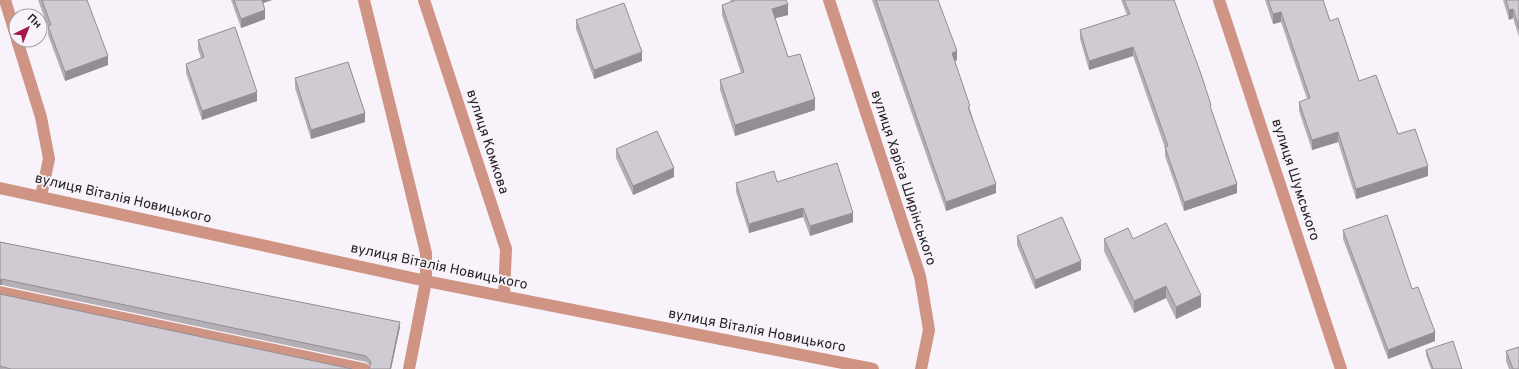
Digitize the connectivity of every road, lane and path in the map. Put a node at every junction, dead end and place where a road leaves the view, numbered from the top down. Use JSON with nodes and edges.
{"nodes":[{"id":1,"x":5,"y":0,"type":"edge"},
{"id":2,"x":364,"y":0,"type":"edge"},
{"id":3,"x":424,"y":0,"type":"edge"},
{"id":4,"x":829,"y":0,"type":"edge"},
{"id":5,"x":1219,"y":0,"type":"edge"},
{"id":6,"x":8,"y":10,"type":"edge"},
{"id":7,"x":20,"y":48,"type":"edge"},
{"id":8,"x":0,"y":188,"type":"edge"},
{"id":9,"x":41,"y":196,"type":"junction"},
{"id":10,"x":426,"y":281,"type":"junction"},
{"id":11,"x":0,"y":292,"type":"edge"},
{"id":12,"x":504,"y":296,"type":"junction"},
{"id":13,"x":364,"y":369,"type":"edge"},
{"id":14,"x":409,"y":369,"type":"edge"},
{"id":15,"x":873,"y":369,"type":"edge"},
{"id":16,"x":921,"y":369,"type":"edge"},
{"id":17,"x":1341,"y":369,"type":"edge"}],
"edges":[{"from":1,"to":6,"type":"street"},
{"from":2,"to":10,"type":"street"},
{"from":3,"to":12,"type":"street","name":"вулиця Комкова"},
{"from":4,"to":16,"type":"street","name":"вулиця Харіса Ширінського"},
{"from":5,"to":17,"type":"street","name":"вулиця Шумського"},
{"from":7,"to":9,"type":"street"},
{"from":8,"to":9,"type":"street","name":"вулиця Віталія Новицького"},
{"from":9,"to":10,"type":"street","name":"вулиця Віталія Новицького"},
{"from":10,"to":12,"type":"street","name":"вулиця Віталія Новицького"},
{"from":10,"to":14,"type":"street"},
{"from":11,"to":13,"type":"street"},
{"from":12,"to":15,"type":"street","name":"вулиця Віталія Новицького"}]}
